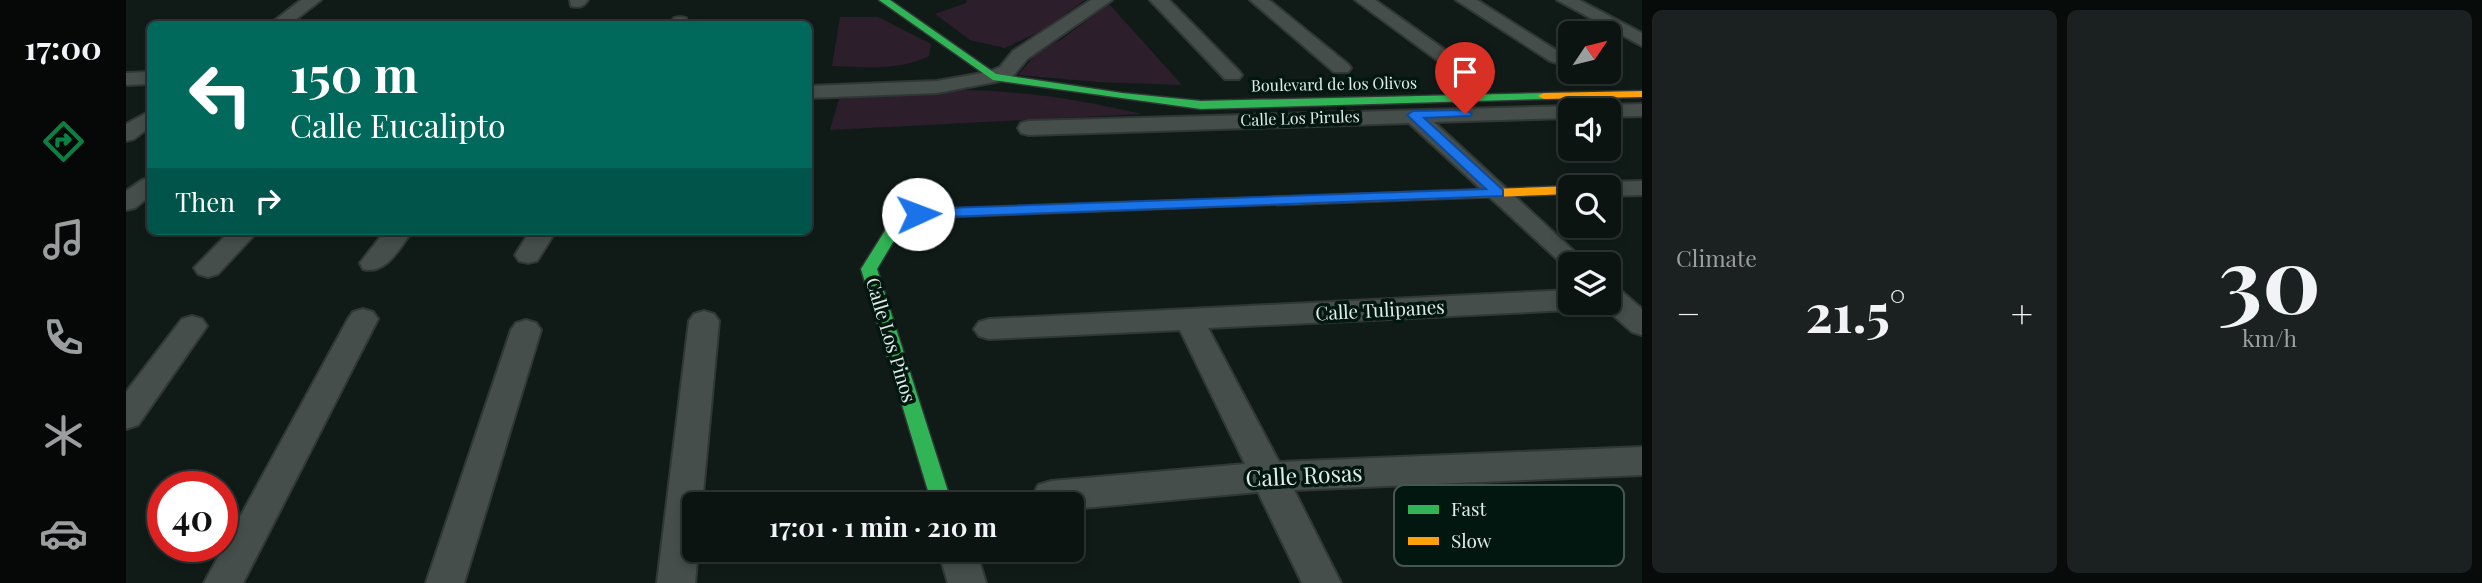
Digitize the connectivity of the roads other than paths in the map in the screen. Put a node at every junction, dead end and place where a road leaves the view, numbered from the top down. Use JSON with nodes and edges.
{"nodes":[{"id":1,"x":312,"y":0,"type":"edge"},
{"id":2,"x":884,"y":0,"type":"edge"},
{"id":3,"x":904,"y":0,"type":"edge"},
{"id":4,"x":1103,"y":0,"type":"edge"},
{"id":5,"x":1158,"y":0,"type":"edge"},
{"id":6,"x":1259,"y":0,"type":"edge"},
{"id":7,"x":1364,"y":0,"type":"edge"},
{"id":8,"x":1465,"y":0,"type":"edge"},
{"id":9,"x":1566,"y":0,"type":"edge"},
{"id":10,"x":283,"y":21,"type":"edge"},
{"id":11,"x":1642,"y":40,"type":"edge"},
{"id":12,"x":1558,"y":57,"type":"dead end"},
{"id":13,"x":1452,"y":62,"type":"dead end"},
{"id":14,"x":1340,"y":68,"type":"dead end"},
{"id":15,"x":993,"y":69,"type":"junction"},
{"id":16,"x":1232,"y":75,"type":"dead end"},
{"id":17,"x":147,"y":78,"type":"edge"},
{"id":18,"x":812,"y":78,"type":"edge"},
{"id":19,"x":126,"y":79,"type":"edge"},
{"id":20,"x":126,"y":91,"type":"edge"},
{"id":21,"x":147,"y":91,"type":"edge"},
{"id":22,"x":812,"y":92,"type":"edge"},
{"id":23,"x":1642,"y":94,"type":"edge"},
{"id":24,"x":1642,"y":110,"type":"edge"},
{"id":25,"x":1621,"y":111,"type":"edge"},
{"id":26,"x":1558,"y":112,"type":"edge"},
{"id":27,"x":1413,"y":115,"type":"junction"},
{"id":28,"x":147,"y":119,"type":"edge"},
{"id":29,"x":1029,"y":128,"type":"dead end"},
{"id":30,"x":126,"y":134,"type":"edge"},
{"id":31,"x":147,"y":186,"type":"edge"},
{"id":32,"x":1642,"y":188,"type":"edge"},
{"id":33,"x":1621,"y":189,"type":"edge"},
{"id":34,"x":1558,"y":190,"type":"edge"},
{"id":35,"x":1498,"y":193,"type":"junction"},
{"id":36,"x":126,"y":204,"type":"edge"},
{"id":37,"x":241,"y":235,"type":"edge"},
{"id":38,"x":396,"y":235,"type":"edge"},
{"id":39,"x":540,"y":235,"type":"edge"},
{"id":40,"x":1562,"y":252,"type":"edge"},
{"id":41,"x":528,"y":255,"type":"dead end"},
{"id":42,"x":373,"y":263,"type":"dead end"},
{"id":43,"x":208,"y":268,"type":"dead end"},
{"id":44,"x":1621,"y":297,"type":"edge"},
{"id":45,"x":1642,"y":297,"type":"edge"},
{"id":46,"x":1558,"y":301,"type":"edge"},
{"id":47,"x":1621,"y":307,"type":"edge"},
{"id":48,"x":363,"y":319,"type":"dead end"},
{"id":49,"x":1189,"y":319,"type":"junction"},
{"id":50,"x":704,"y":321,"type":"dead end"},
{"id":51,"x":1642,"y":325,"type":"edge"},
{"id":52,"x":192,"y":326,"type":"dead end"},
{"id":53,"x":989,"y":329,"type":"dead end"},
{"id":54,"x":526,"y":330,"type":"dead end"},
{"id":55,"x":126,"y":416,"type":"edge"},
{"id":56,"x":1642,"y":461,"type":"edge"},
{"id":57,"x":1268,"y":477,"type":"junction"},
{"id":58,"x":939,"y":492,"type":"edge"},
{"id":59,"x":1084,"y":493,"type":"edge"},
{"id":60,"x":961,"y":562,"type":"edge"},
{"id":61,"x":223,"y":583,"type":"edge"},
{"id":62,"x":446,"y":583,"type":"edge"},
{"id":63,"x":676,"y":583,"type":"edge"},
{"id":64,"x":967,"y":583,"type":"edge"},
{"id":65,"x":1322,"y":583,"type":"edge"}],
"edges":[{"from":1,"to":10,"type":"street"},
{"from":2,"to":15,"type":"street"},
{"from":3,"to":15,"type":"street"},
{"from":4,"to":15,"type":"street"},
{"from":5,"to":16,"type":"street"},
{"from":6,"to":14,"type":"street"},
{"from":7,"to":13,"type":"street"},
{"from":8,"to":12,"type":"street"},
{"from":9,"to":11,"type":"street"},
{"from":15,"to":18,"type":"street"},
{"from":15,"to":22,"type":"street"},
{"from":15,"to":23,"type":"street","name":"Boulevard de los Olivos"},
{"from":17,"to":19,"type":"street"},
{"from":20,"to":21,"type":"street"},
{"from":24,"to":25,"type":"street"},
{"from":26,"to":27,"type":"street","name":"Calle Los Pirules"},
{"from":27,"to":29,"type":"street","name":"Calle Los Pirules"},
{"from":27,"to":35,"type":"street"},
{"from":28,"to":30,"type":"street"},
{"from":31,"to":36,"type":"street"},
{"from":32,"to":33,"type":"street"},
{"from":34,"to":35,"type":"street","name":"Calle Los Pinos"},
{"from":35,"to":40,"type":"street"},
{"from":35,"to":58,"type":"street","name":"Calle Los Pinos"},
{"from":37,"to":43,"type":"street"},
{"from":38,"to":42,"type":"street"},
{"from":39,"to":41,"type":"street"},
{"from":44,"to":45,"type":"street"},
{"from":46,"to":49,"type":"street","name":"Calle Tulipanes"},
{"from":47,"to":51,"type":"street"},
{"from":48,"to":61,"type":"street"},
{"from":49,"to":53,"type":"street","name":"Calle Tulipanes"},
{"from":49,"to":57,"type":"street"},
{"from":50,"to":63,"type":"street"},
{"from":52,"to":55,"type":"street"},
{"from":54,"to":62,"type":"street"},
{"from":56,"to":57,"type":"street","name":"Calle Rosas"},
{"from":57,"to":59,"type":"street","name":"Calle Rosas"},
{"from":57,"to":65,"type":"street"},
{"from":60,"to":64,"type":"street"}]}
